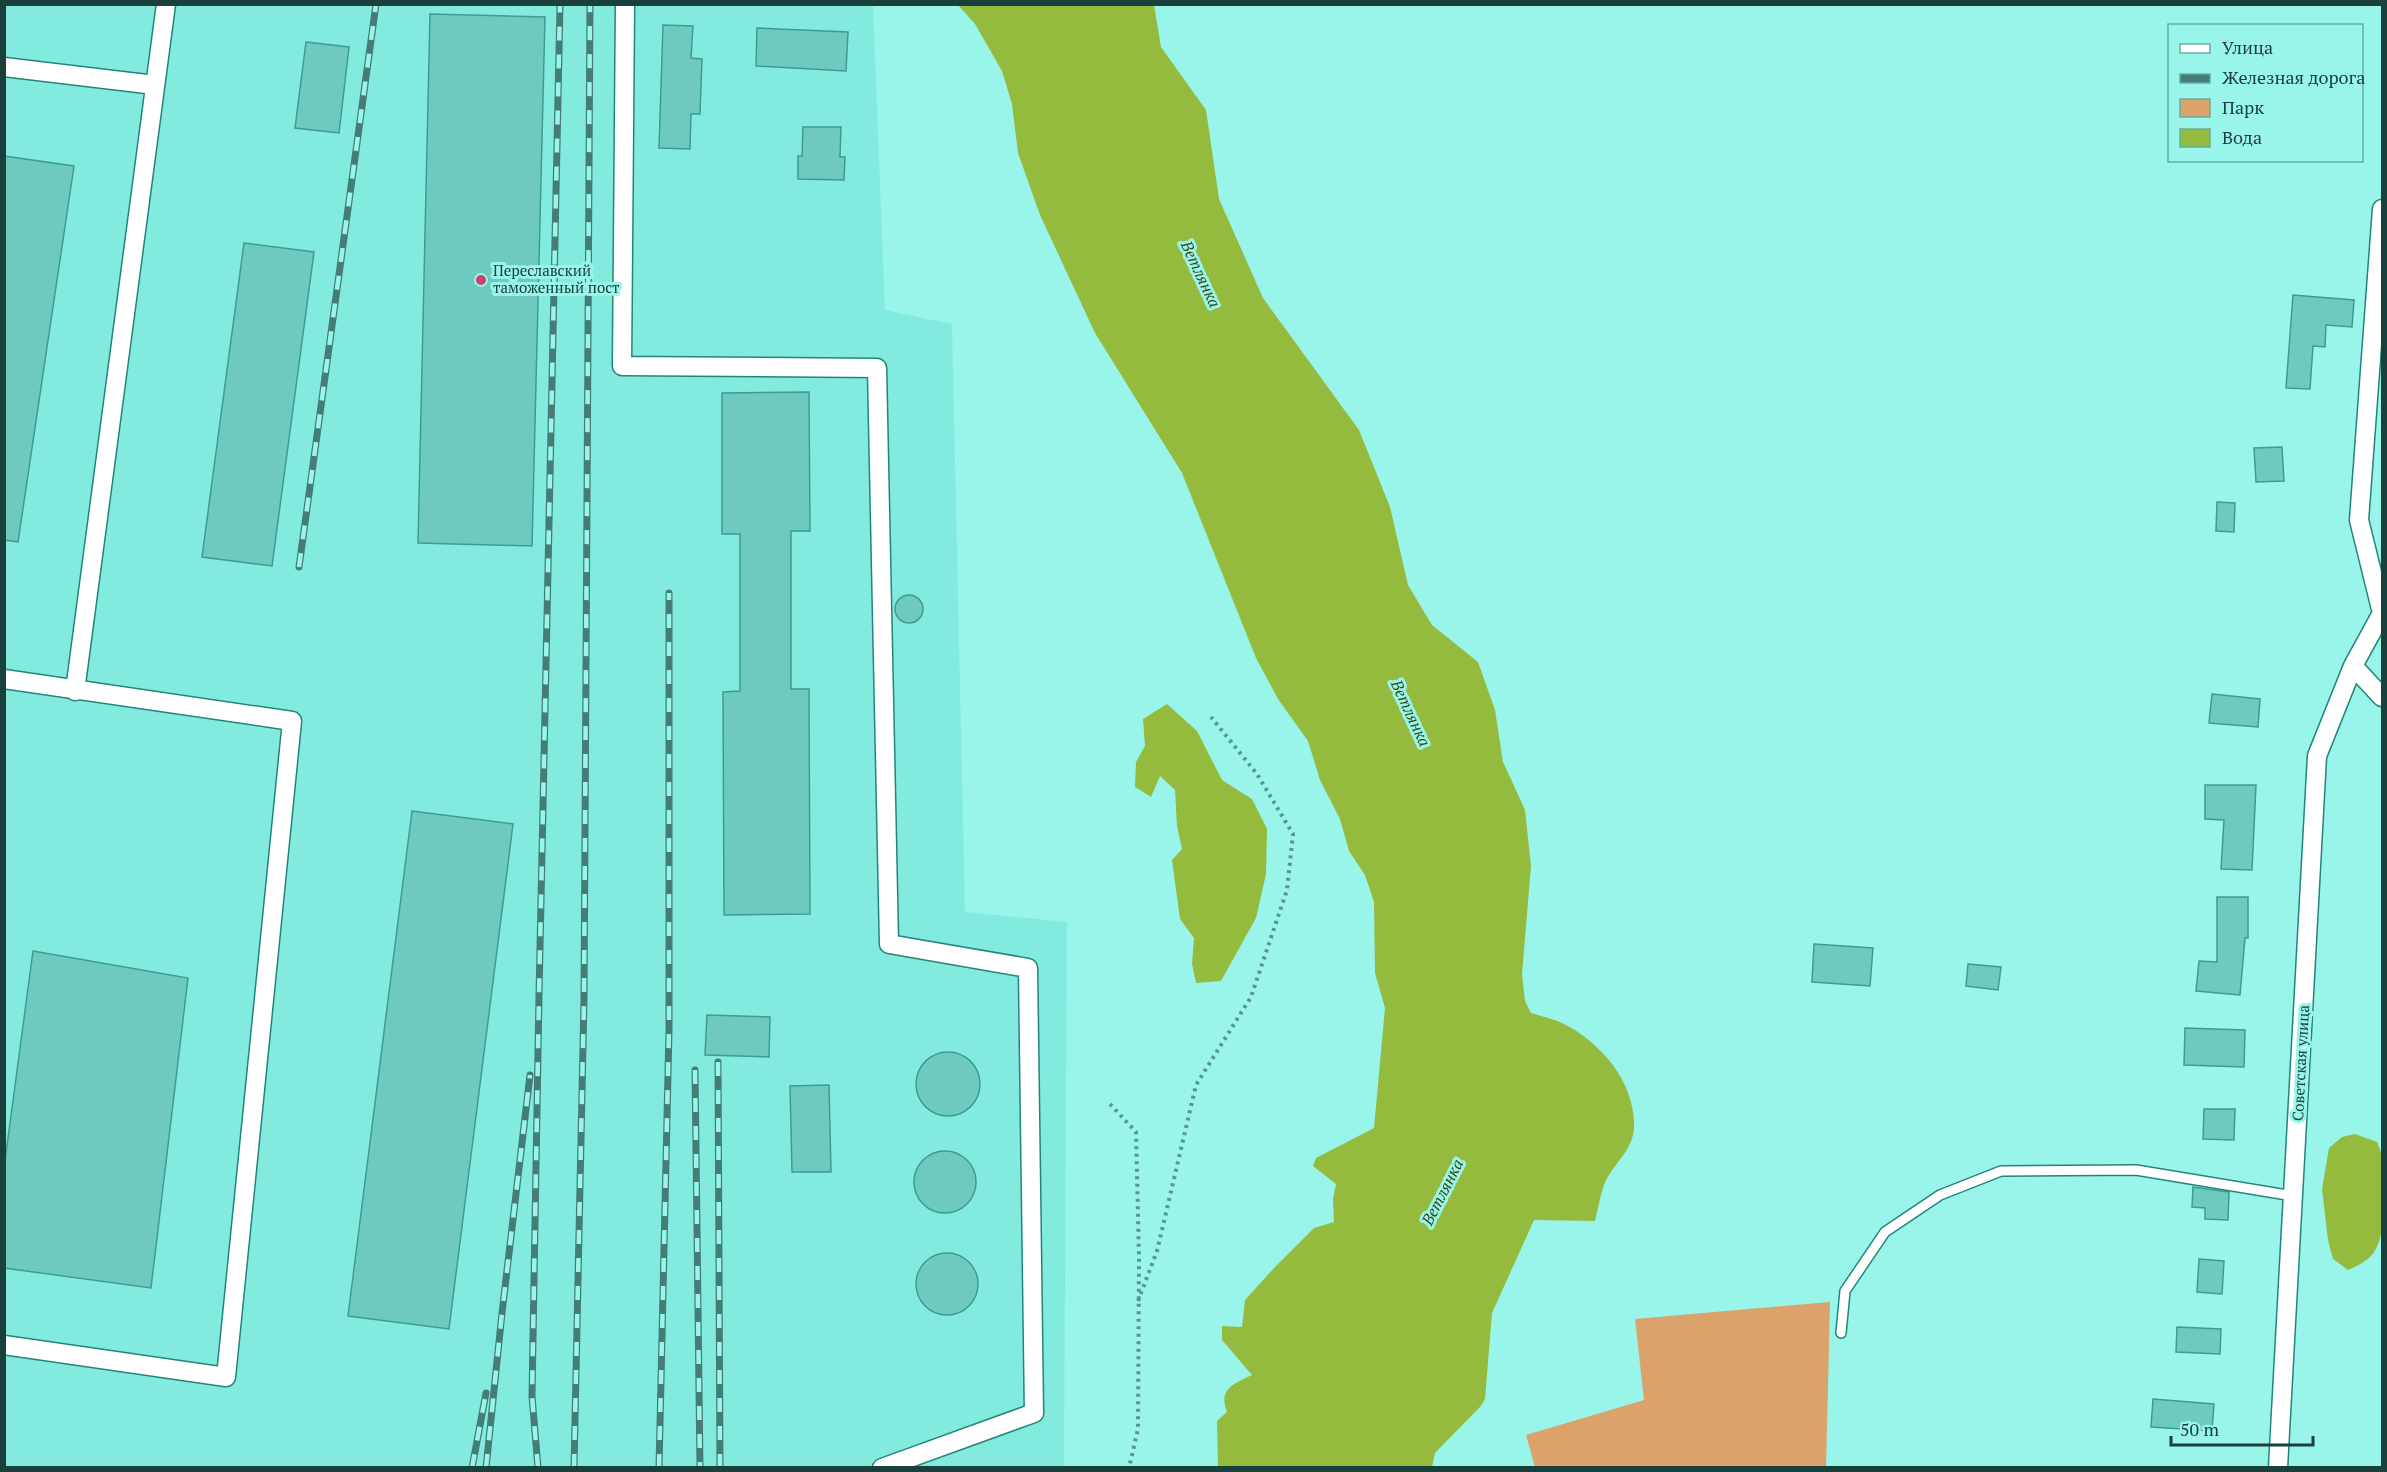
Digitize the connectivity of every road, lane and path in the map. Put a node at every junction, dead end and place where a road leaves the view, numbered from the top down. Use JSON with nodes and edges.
{"nodes":[{"id":1,"x":166,"y":4,"type":"edge"},
{"id":2,"x":625,"y":4,"type":"edge"},
{"id":3,"x":4,"y":67,"type":"edge"},
{"id":4,"x":155,"y":85,"type":"junction"},
{"id":5,"x":2382,"y":209,"type":"edge"},
{"id":6,"x":2382,"y":614,"type":"edge"},
{"id":7,"x":2353,"y":666,"type":"junction"},
{"id":8,"x":4,"y":679,"type":"edge"},
{"id":9,"x":75,"y":691,"type":"junction"},
{"id":10,"x":2382,"y":697,"type":"edge"},
{"id":11,"x":1211,"y":717,"type":"dead end"},
{"id":12,"x":1110,"y":1104,"type":"dead end"},
{"id":13,"x":2293,"y":1196,"type":"junction"},
{"id":14,"x":1138,"y":1301,"type":"junction"},
{"id":15,"x":1841,"y":1333,"type":"dead end"},
{"id":16,"x":4,"y":1346,"type":"edge"},
{"id":17,"x":882,"y":1467,"type":"edge"},
{"id":18,"x":1129,"y":1467,"type":"edge"},
{"id":19,"x":2278,"y":1467,"type":"edge"}],
"edges":[{"from":1,"to":4,"type":"street"},
{"from":2,"to":17,"type":"street"},
{"from":3,"to":4,"type":"street"},
{"from":4,"to":9,"type":"street"},
{"from":5,"to":6,"type":"street"},
{"from":6,"to":7,"type":"street","name":"Советская улица"},
{"from":7,"to":10,"type":"street"},
{"from":7,"to":13,"type":"street","name":"Советская улица"},
{"from":8,"to":9,"type":"street"},
{"from":9,"to":16,"type":"street"},
{"from":11,"to":14,"type":"path"},
{"from":12,"to":14,"type":"path"},
{"from":13,"to":15,"type":"lane"},
{"from":13,"to":19,"type":"street","name":"Советская улица"},
{"from":14,"to":18,"type":"path"}]}
